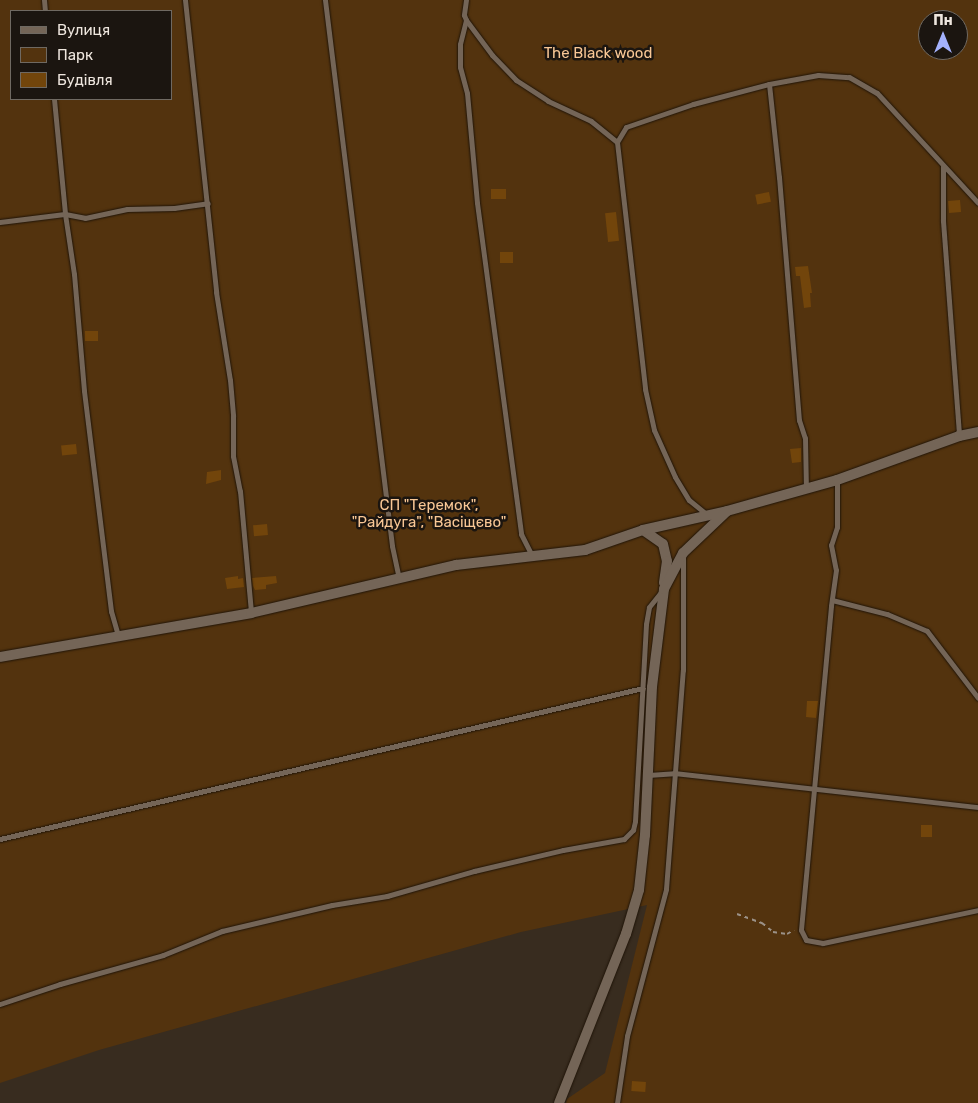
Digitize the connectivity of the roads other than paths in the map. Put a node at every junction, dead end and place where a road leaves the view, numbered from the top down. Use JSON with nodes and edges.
{"nodes":[{"id":1,"x":185,"y":0,"type":"edge"},
{"id":2,"x":325,"y":0,"type":"edge"},
{"id":3,"x":466,"y":0,"type":"edge"},
{"id":4,"x":466,"y":20,"type":"junction"},
{"id":5,"x":769,"y":84,"type":"junction"},
{"id":6,"x":54,"y":100,"type":"edge"},
{"id":7,"x":617,"y":142,"type":"junction"},
{"id":8,"x":943,"y":165,"type":"junction"},
{"id":9,"x":208,"y":203,"type":"junction"},
{"id":10,"x":978,"y":203,"type":"edge"},
{"id":11,"x":65,"y":214,"type":"junction"},
{"id":12,"x":0,"y":222,"type":"edge"},
{"id":13,"x":978,"y":432,"type":"edge"},
{"id":14,"x":959,"y":436,"type":"junction"},
{"id":15,"x":837,"y":480,"type":"junction"},
{"id":16,"x":806,"y":488,"type":"junction"},
{"id":17,"x":727,"y":512,"type":"junction"},
{"id":18,"x":708,"y":516,"type":"junction"},
{"id":19,"x":643,"y":530,"type":"junction"},
{"id":20,"x":683,"y":553,"type":"junction"},
{"id":21,"x":532,"y":556,"type":"junction"},
{"id":22,"x":399,"y":578,"type":"junction"},
{"id":23,"x":664,"y":589,"type":"junction"},
{"id":24,"x":832,"y":600,"type":"junction"},
{"id":25,"x":251,"y":613,"type":"junction"},
{"id":26,"x":118,"y":637,"type":"junction"},
{"id":27,"x":0,"y":657,"type":"edge"},
{"id":28,"x":643,"y":688,"type":"junction"},
{"id":29,"x":978,"y":698,"type":"edge"},
{"id":30,"x":674,"y":773,"type":"junction"},
{"id":31,"x":647,"y":775,"type":"junction"},
{"id":32,"x":814,"y":787,"type":"junction"},
{"id":33,"x":978,"y":807,"type":"edge"},
{"id":34,"x":0,"y":839,"type":"edge"},
{"id":35,"x":978,"y":910,"type":"edge"},
{"id":36,"x":0,"y":1004,"type":"edge"},
{"id":37,"x":559,"y":1103,"type":"edge"},
{"id":38,"x":617,"y":1103,"type":"edge"}],
"edges":[{"from":1,"to":9,"type":"lane"},
{"from":2,"to":22,"type":"lane"},
{"from":3,"to":4,"type":"lane"},
{"from":4,"to":7,"type":"lane"},
{"from":4,"to":21,"type":"lane"},
{"from":5,"to":7,"type":"lane"},
{"from":5,"to":8,"type":"lane"},
{"from":5,"to":16,"type":"lane"},
{"from":6,"to":11,"type":"lane"},
{"from":7,"to":18,"type":"lane"},
{"from":8,"to":10,"type":"lane"},
{"from":8,"to":14,"type":"lane"},
{"from":9,"to":11,"type":"lane"},
{"from":9,"to":25,"type":"lane"},
{"from":11,"to":12,"type":"lane"},
{"from":11,"to":26,"type":"lane"},
{"from":13,"to":14,"type":"street"},
{"from":14,"to":15,"type":"street"},
{"from":15,"to":16,"type":"street"},
{"from":15,"to":24,"type":"lane"},
{"from":16,"to":17,"type":"street"},
{"from":17,"to":18,"type":"street"},
{"from":17,"to":20,"type":"street"},
{"from":18,"to":19,"type":"street"},
{"from":19,"to":21,"type":"street"},
{"from":19,"to":23,"type":"street"},
{"from":20,"to":23,"type":"street"},
{"from":20,"to":30,"type":"lane"},
{"from":21,"to":22,"type":"street"},
{"from":22,"to":25,"type":"street"},
{"from":23,"to":28,"type":"lane"},
{"from":23,"to":31,"type":"street"},
{"from":24,"to":29,"type":"lane"},
{"from":24,"to":32,"type":"lane"},
{"from":25,"to":26,"type":"street"},
{"from":26,"to":27,"type":"street"},
{"from":28,"to":34,"type":"lane"},
{"from":28,"to":36,"type":"lane"},
{"from":30,"to":31,"type":"lane"},
{"from":30,"to":32,"type":"lane"},
{"from":30,"to":38,"type":"lane"},
{"from":31,"to":37,"type":"street"},
{"from":32,"to":33,"type":"lane"},
{"from":32,"to":35,"type":"lane"}]}
